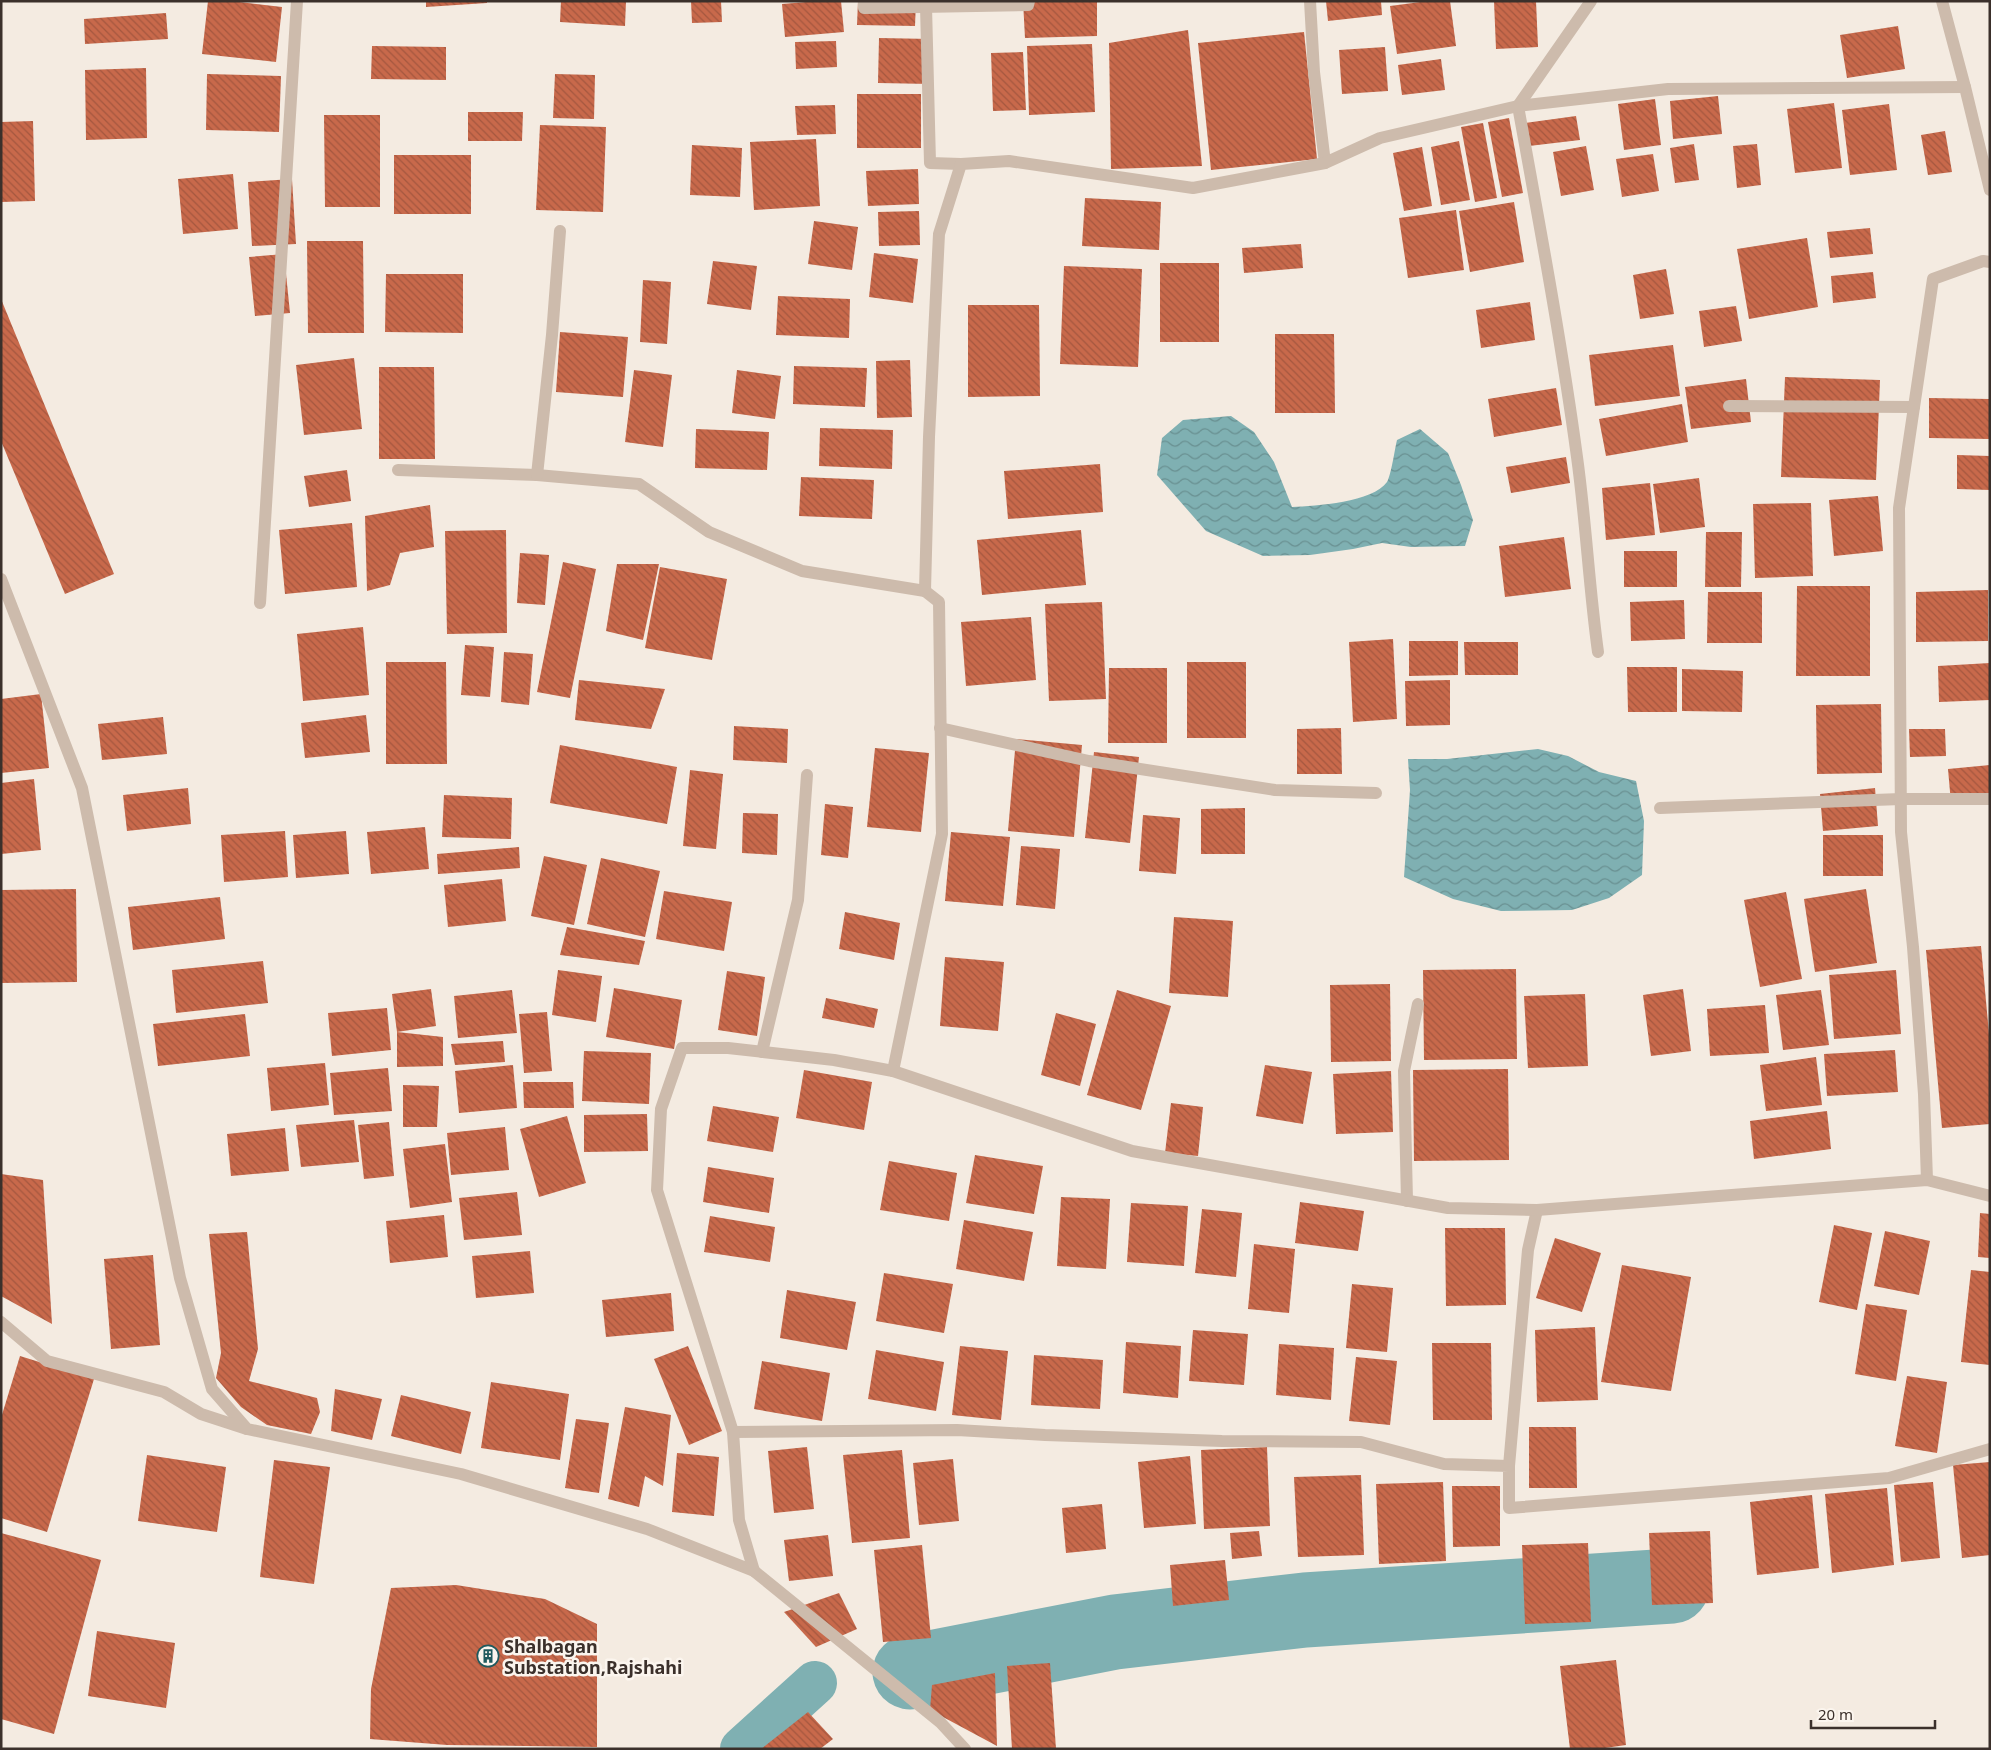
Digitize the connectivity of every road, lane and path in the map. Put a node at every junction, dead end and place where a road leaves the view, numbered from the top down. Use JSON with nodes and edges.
{"nodes":[{"id":1,"x":296,"y":1,"type":"edge"},
{"id":2,"x":864,"y":1,"type":"edge"},
{"id":3,"x":1028,"y":1,"type":"edge"},
{"id":4,"x":1310,"y":1,"type":"edge"},
{"id":5,"x":1591,"y":1,"type":"edge"},
{"id":6,"x":1942,"y":1,"type":"edge"},
{"id":7,"x":926,"y":6,"type":"junction"},
{"id":8,"x":1966,"y":87,"type":"junction"},
{"id":9,"x":1518,"y":106,"type":"junction"},
{"id":10,"x":961,"y":164,"type":"junction"},
{"id":11,"x":1325,"y":164,"type":"junction"},
{"id":12,"x":1990,"y":190,"type":"edge"},
{"id":13,"x":560,"y":231,"type":"dead end"},
{"id":14,"x":1990,"y":262,"type":"edge"},
{"id":15,"x":1729,"y":406,"type":"dead end"},
{"id":16,"x":1914,"y":407,"type":"junction"},
{"id":17,"x":398,"y":470,"type":"dead end"},
{"id":18,"x":538,"y":475,"type":"junction"},
{"id":19,"x":1,"y":579,"type":"edge"},
{"id":20,"x":925,"y":591,"type":"junction"},
{"id":21,"x":260,"y":603,"type":"dead end"},
{"id":22,"x":1598,"y":652,"type":"dead end"},
{"id":23,"x":940,"y":728,"type":"junction"},
{"id":24,"x":807,"y":775,"type":"dead end"},
{"id":25,"x":1376,"y":793,"type":"dead end"},
{"id":26,"x":1901,"y":799,"type":"junction"},
{"id":27,"x":1990,"y":799,"type":"edge"},
{"id":28,"x":1660,"y":808,"type":"dead end"},
{"id":29,"x":1418,"y":1004,"type":"dead end"},
{"id":30,"x":762,"y":1052,"type":"junction"},
{"id":31,"x":893,"y":1071,"type":"junction"},
{"id":32,"x":1927,"y":1180,"type":"junction"},
{"id":33,"x":1990,"y":1196,"type":"edge"},
{"id":34,"x":1407,"y":1201,"type":"junction"},
{"id":35,"x":1536,"y":1210,"type":"junction"},
{"id":36,"x":1,"y":1322,"type":"edge"},
{"id":37,"x":247,"y":1429,"type":"junction"},
{"id":38,"x":733,"y":1432,"type":"junction"},
{"id":39,"x":1990,"y":1449,"type":"edge"},
{"id":40,"x":1509,"y":1466,"type":"junction"},
{"id":41,"x":754,"y":1571,"type":"junction"},
{"id":42,"x":965,"y":1749,"type":"edge"}],
"edges":[{"from":1,"to":21,"type":"street"},
{"from":2,"to":7,"type":"street"},
{"from":3,"to":7,"type":"street"},
{"from":4,"to":11,"type":"street"},
{"from":5,"to":9,"type":"street"},
{"from":6,"to":8,"type":"street"},
{"from":7,"to":10,"type":"street"},
{"from":8,"to":9,"type":"street"},
{"from":8,"to":12,"type":"street"},
{"from":9,"to":11,"type":"street"},
{"from":9,"to":22,"type":"street"},
{"from":10,"to":11,"type":"street"},
{"from":10,"to":20,"type":"street"},
{"from":13,"to":18,"type":"street"},
{"from":14,"to":16,"type":"street"},
{"from":15,"to":16,"type":"street"},
{"from":16,"to":26,"type":"street"},
{"from":17,"to":18,"type":"street"},
{"from":18,"to":20,"type":"street"},
{"from":19,"to":37,"type":"street"},
{"from":20,"to":23,"type":"street"},
{"from":23,"to":25,"type":"street"},
{"from":23,"to":31,"type":"street"},
{"from":24,"to":30,"type":"street"},
{"from":26,"to":27,"type":"street"},
{"from":26,"to":28,"type":"street"},
{"from":26,"to":32,"type":"street"},
{"from":29,"to":34,"type":"street"},
{"from":30,"to":31,"type":"street"},
{"from":30,"to":38,"type":"street"},
{"from":31,"to":34,"type":"street"},
{"from":32,"to":33,"type":"street"},
{"from":32,"to":35,"type":"street"},
{"from":34,"to":35,"type":"street"},
{"from":35,"to":40,"type":"street"},
{"from":36,"to":37,"type":"street"},
{"from":37,"to":41,"type":"street"},
{"from":38,"to":40,"type":"street"},
{"from":38,"to":41,"type":"street"},
{"from":39,"to":40,"type":"street"},
{"from":41,"to":42,"type":"street"}]}
